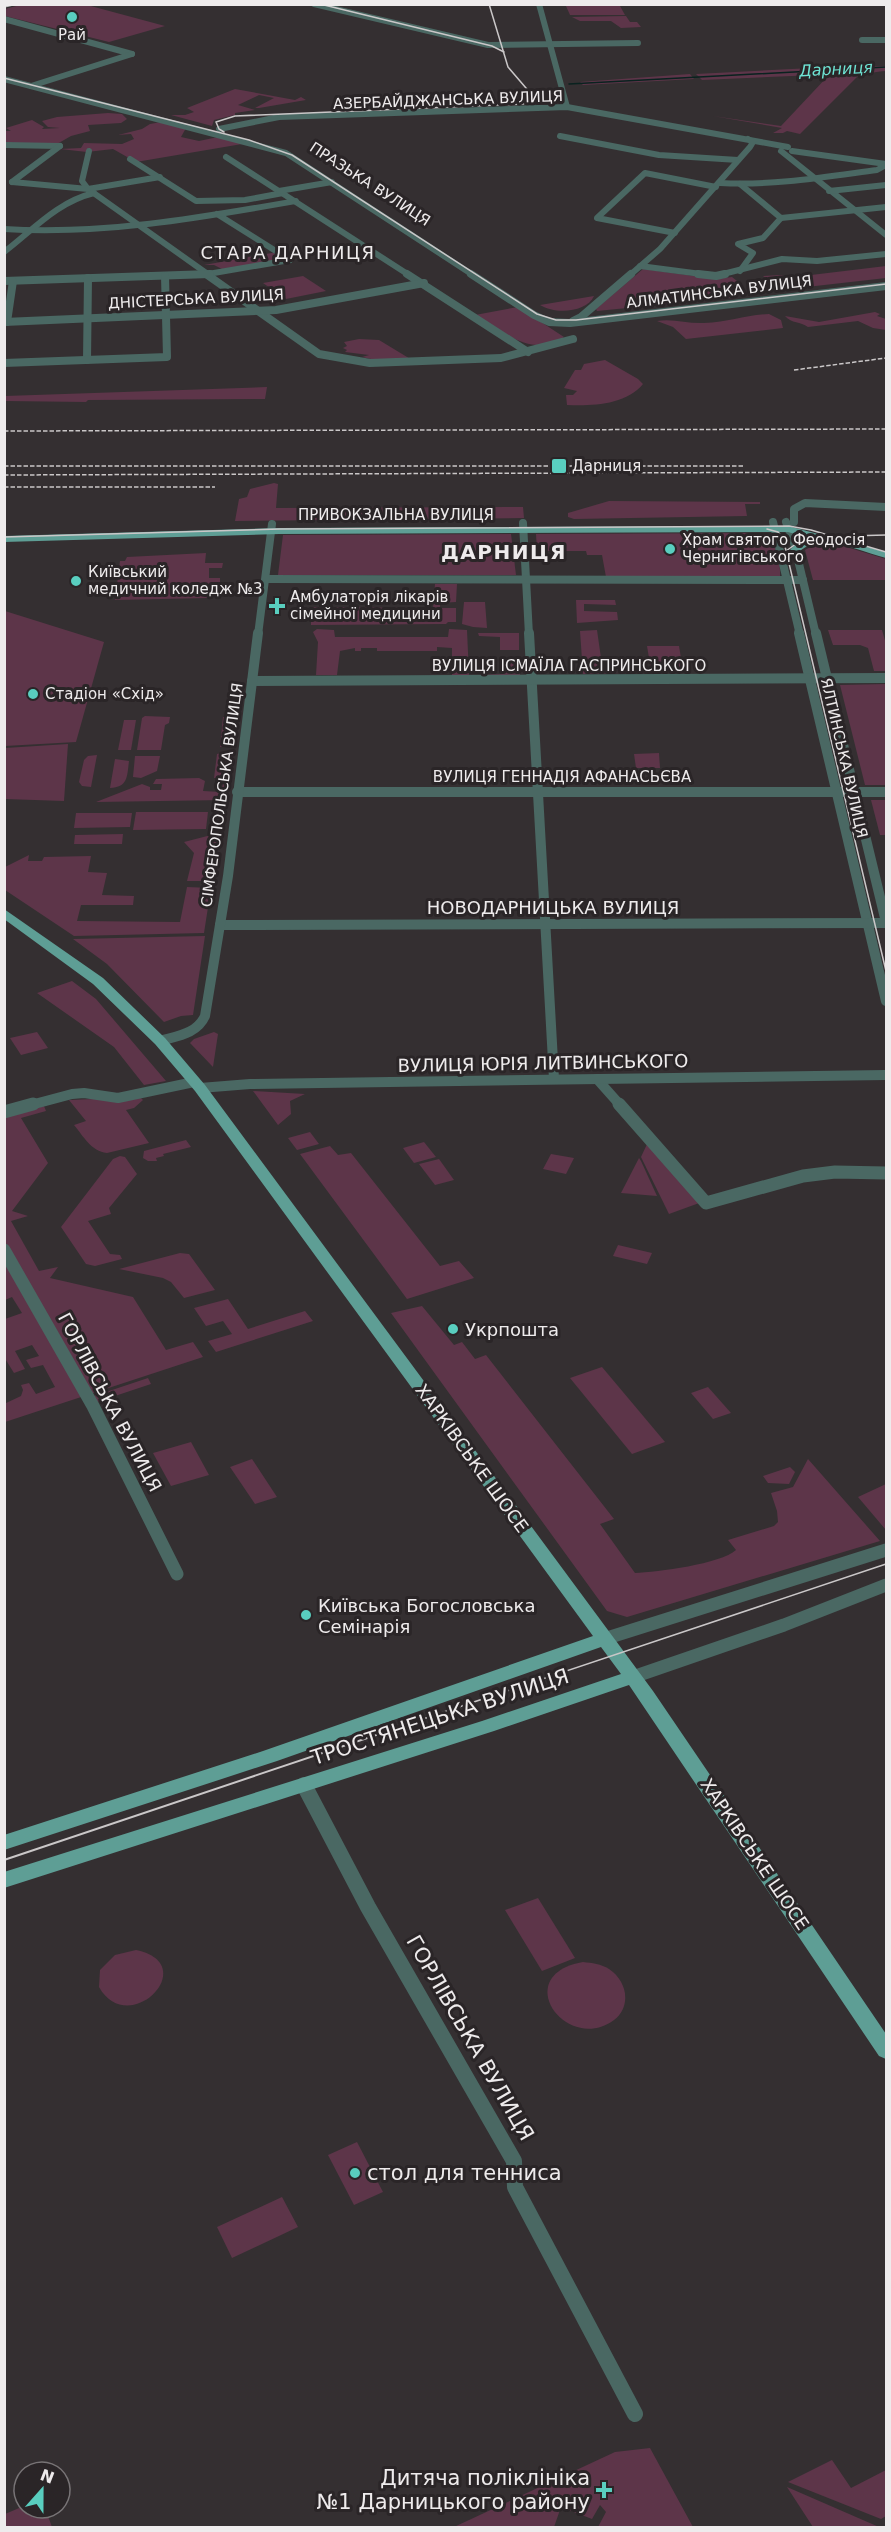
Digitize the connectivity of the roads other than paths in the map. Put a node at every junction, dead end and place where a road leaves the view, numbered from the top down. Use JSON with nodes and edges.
{"nodes":[{"id":1,"x":314,"y":4,"type":"edge"},
{"id":2,"x":327,"y":4,"type":"edge"},
{"id":3,"x":539,"y":4,"type":"edge"},
{"id":4,"x":4,"y":19,"type":"edge"},
{"id":5,"x":862,"y":40,"type":"dead end"},
{"id":6,"x":886,"y":40,"type":"edge"},
{"id":7,"x":638,"y":44,"type":"dead end"},
{"id":8,"x":498,"y":45,"type":"junction"},
{"id":9,"x":549,"y":45,"type":"junction"},
{"id":10,"x":4,"y":77,"type":"edge"},
{"id":11,"x":33,"y":85,"type":"junction"},
{"id":12,"x":567,"y":107,"type":"junction"},
{"id":13,"x":164,"y":117,"type":"junction"},
{"id":14,"x":289,"y":117,"type":"junction"},
{"id":15,"x":262,"y":128,"type":"dead end"},
{"id":16,"x":219,"y":129,"type":"junction"},
{"id":17,"x":560,"y":136,"type":"dead end"},
{"id":18,"x":252,"y":138,"type":"junction"},
{"id":19,"x":748,"y":139,"type":"junction"},
{"id":20,"x":4,"y":145,"type":"edge"},
{"id":21,"x":771,"y":146,"type":"junction"},
{"id":22,"x":750,"y":147,"type":"junction"},
{"id":23,"x":89,"y":151,"type":"dead end"},
{"id":24,"x":789,"y":151,"type":"junction"},
{"id":25,"x":226,"y":157,"type":"dead end"},
{"id":26,"x":130,"y":159,"type":"dead end"},
{"id":27,"x":738,"y":160,"type":"junction"},
{"id":28,"x":886,"y":165,"type":"edge"},
{"id":29,"x":160,"y":177,"type":"junction"},
{"id":30,"x":813,"y":178,"type":"junction"},
{"id":31,"x":13,"y":182,"type":"junction"},
{"id":32,"x":332,"y":182,"type":"junction"},
{"id":33,"x":740,"y":184,"type":"junction"},
{"id":34,"x":718,"y":185,"type":"junction"},
{"id":35,"x":886,"y":185,"type":"edge"},
{"id":36,"x":88,"y":189,"type":"junction"},
{"id":37,"x":4,"y":190,"type":"edge"},
{"id":38,"x":829,"y":191,"type":"junction"},
{"id":39,"x":281,"y":192,"type":"junction"},
{"id":40,"x":96,"y":193,"type":"junction"},
{"id":41,"x":296,"y":201,"type":"junction"},
{"id":42,"x":886,"y":207,"type":"edge"},
{"id":43,"x":855,"y":211,"type":"junction"},
{"id":44,"x":217,"y":214,"type":"junction"},
{"id":45,"x":781,"y":218,"type":"junction"},
{"id":46,"x":144,"y":227,"type":"junction"},
{"id":47,"x":4,"y":229,"type":"edge"},
{"id":48,"x":32,"y":231,"type":"junction"},
{"id":49,"x":675,"y":233,"type":"junction"},
{"id":50,"x":886,"y":235,"type":"edge"},
{"id":51,"x":4,"y":252,"type":"edge"},
{"id":52,"x":886,"y":254,"type":"edge"},
{"id":53,"x":640,"y":266,"type":"junction"},
{"id":54,"x":740,"y":271,"type":"junction"},
{"id":55,"x":208,"y":274,"type":"junction"},
{"id":56,"x":165,"y":276,"type":"junction"},
{"id":57,"x":88,"y":278,"type":"junction"},
{"id":58,"x":8,"y":281,"type":"edge"},
{"id":59,"x":424,"y":283,"type":"junction"},
{"id":60,"x":886,"y":284,"type":"edge"},
{"id":61,"x":261,"y":311,"type":"junction"},
{"id":62,"x":165,"y":315,"type":"junction"},
{"id":63,"x":581,"y":317,"type":"junction"},
{"id":64,"x":87,"y":319,"type":"junction"},
{"id":65,"x":556,"y":320,"type":"junction"},
{"id":66,"x":6,"y":322,"type":"edge"},
{"id":67,"x":570,"y":323,"type":"junction"},
{"id":68,"x":528,"y":352,"type":"junction"},
{"id":69,"x":87,"y":360,"type":"junction"},
{"id":70,"x":4,"y":363,"type":"edge"},
{"id":71,"x":886,"y":507,"type":"edge"},
{"id":72,"x":789,"y":524,"type":"junction"},
{"id":73,"x":524,"y":526,"type":"junction"},
{"id":74,"x":271,"y":528,"type":"junction"},
{"id":75,"x":775,"y":528,"type":"junction"},
{"id":76,"x":4,"y":532,"type":"edge"},
{"id":77,"x":4,"y":539,"type":"edge"},
{"id":78,"x":834,"y":540,"type":"junction"},
{"id":79,"x":886,"y":546,"type":"edge"},
{"id":80,"x":795,"y":550,"type":"junction"},
{"id":81,"x":886,"y":555,"type":"edge"},
{"id":82,"x":266,"y":579,"type":"junction"},
{"id":83,"x":527,"y":580,"type":"junction"},
{"id":84,"x":788,"y":580,"type":"junction"},
{"id":85,"x":803,"y":580,"type":"junction"},
{"id":86,"x":810,"y":678,"type":"junction"},
{"id":87,"x":827,"y":678,"type":"junction"},
{"id":88,"x":886,"y":678,"type":"edge"},
{"id":89,"x":532,"y":680,"type":"junction"},
{"id":90,"x":252,"y":681,"type":"junction"},
{"id":91,"x":237,"y":792,"type":"junction"},
{"id":92,"x":540,"y":792,"type":"junction"},
{"id":93,"x":837,"y":792,"type":"junction"},
{"id":94,"x":855,"y":792,"type":"junction"},
{"id":95,"x":886,"y":792,"type":"edge"},
{"id":96,"x":5,"y":914,"type":"edge"},
{"id":97,"x":868,"y":923,"type":"junction"},
{"id":98,"x":886,"y":923,"type":"edge"},
{"id":99,"x":545,"y":924,"type":"junction"},
{"id":100,"x":220,"y":925,"type":"junction"},
{"id":101,"x":886,"y":1001,"type":"edge"},
{"id":102,"x":160,"y":1041,"type":"junction"},
{"id":103,"x":886,"y":1075,"type":"edge"},
{"id":104,"x":554,"y":1079,"type":"junction"},
{"id":105,"x":597,"y":1079,"type":"junction"},
{"id":106,"x":197,"y":1085,"type":"junction"},
{"id":107,"x":4,"y":1112,"type":"edge"},
{"id":108,"x":886,"y":1173,"type":"edge"},
{"id":109,"x":4,"y":1250,"type":"edge"},
{"id":110,"x":886,"y":1550,"type":"edge"},
{"id":111,"x":177,"y":1574,"type":"dead end"},
{"id":112,"x":886,"y":1586,"type":"edge"},
{"id":113,"x":604,"y":1639,"type":"junction"},
{"id":114,"x":633,"y":1677,"type":"junction"},
{"id":115,"x":304,"y":1785,"type":"junction"},
{"id":116,"x":4,"y":1843,"type":"edge"},
{"id":117,"x":4,"y":1880,"type":"edge"},
{"id":118,"x":886,"y":2050,"type":"edge"},
{"id":119,"x":635,"y":2414,"type":"dead end"}],
"edges":[{"from":1,"to":8,"type":"street"},
{"from":2,"to":8,"type":"street"},
{"from":3,"to":9,"type":"street"},
{"from":4,"to":11,"type":"street"},
{"from":5,"to":6,"type":"street"},
{"from":7,"to":9,"type":"street"},
{"from":8,"to":9,"type":"street"},
{"from":9,"to":12,"type":"street"},
{"from":10,"to":11,"type":"street","name":"ПРАЗЬКА ВУЛИЦЯ"},
{"from":11,"to":13,"type":"street","name":"ПРАЗЬКА ВУЛИЦЯ"},
{"from":12,"to":14,"type":"street","name":"АЗЕРБАЙДЖАНСЬКА ВУЛИЦЯ"},
{"from":12,"to":19,"type":"street","name":"АЗЕРБАЙДЖАНСЬКА ВУЛИЦЯ"},
{"from":13,"to":16,"type":"street","name":"ПРАЗЬКА ВУЛИЦЯ"},
{"from":13,"to":18,"type":"street","name":"ПРАЗЬКА ВУЛИЦЯ"},
{"from":14,"to":15,"type":"street","name":"АЗЕРБАЙДЖАНСЬКА ВУЛИЦЯ"},
{"from":14,"to":16,"type":"street","name":"АЗЕРБАЙДЖАНСЬКА ВУЛИЦЯ"},
{"from":16,"to":18,"type":"street","name":"ПРАЗЬКА ВУЛИЦЯ"},
{"from":17,"to":27,"type":"street"},
{"from":18,"to":32,"type":"street","name":"ПРАЗЬКА ВУЛИЦЯ"},
{"from":18,"to":65,"type":"street","name":"ПРАЗЬКА ВУЛИЦЯ"},
{"from":19,"to":21,"type":"street","name":"АЗЕРБАЙДЖАНСЬКА ВУЛИЦЯ"},
{"from":19,"to":22,"type":"street"},
{"from":19,"to":24,"type":"street","name":"АЗЕРБАЙДЖАНСЬКА ВУЛИЦЯ"},
{"from":20,"to":31,"type":"street"},
{"from":21,"to":22,"type":"street"},
{"from":21,"to":24,"type":"street","name":"АЗЕРБАЙДЖАНСЬКА ВУЛИЦЯ"},
{"from":22,"to":27,"type":"street"},
{"from":23,"to":36,"type":"street"},
{"from":24,"to":28,"type":"street","name":"АЗЕРБАЙДЖАНСЬКА ВУЛИЦЯ"},
{"from":24,"to":30,"type":"street","name":"АЗЕРБАЙДЖАНСЬКА ВУЛИЦЯ"},
{"from":25,"to":39,"type":"street"},
{"from":26,"to":29,"type":"street"},
{"from":27,"to":34,"type":"street"},
{"from":28,"to":30,"type":"street"},
{"from":29,"to":36,"type":"street"},
{"from":29,"to":39,"type":"street"},
{"from":30,"to":33,"type":"street"},
{"from":30,"to":38,"type":"street","name":"АЗЕРБАЙДЖАНСЬКА ВУЛИЦЯ"},
{"from":31,"to":36,"type":"street"},
{"from":31,"to":37,"type":"street"},
{"from":32,"to":39,"type":"street"},
{"from":32,"to":65,"type":"street","name":"ПРАЗЬКА ВУЛИЦЯ"},
{"from":33,"to":34,"type":"street"},
{"from":33,"to":45,"type":"street"},
{"from":34,"to":49,"type":"street"},
{"from":34,"to":49,"type":"street"},
{"from":35,"to":38,"type":"street"},
{"from":36,"to":40,"type":"street"},
{"from":38,"to":43,"type":"street","name":"АЗЕРБАЙДЖАНСЬКА ВУЛИЦЯ"},
{"from":39,"to":41,"type":"street"},
{"from":40,"to":46,"type":"street"},
{"from":40,"to":48,"type":"street"},
{"from":41,"to":44,"type":"street"},
{"from":41,"to":59,"type":"street"},
{"from":42,"to":43,"type":"street"},
{"from":43,"to":45,"type":"street"},
{"from":43,"to":50,"type":"street","name":"АЗЕРБАЙДЖАНСЬКА ВУЛИЦЯ"},
{"from":44,"to":46,"type":"street"},
{"from":44,"to":55,"type":"street"},
{"from":45,"to":54,"type":"street"},
{"from":46,"to":48,"type":"street"},
{"from":46,"to":55,"type":"street"},
{"from":47,"to":48,"type":"street"},
{"from":48,"to":51,"type":"street"},
{"from":49,"to":53,"type":"street"},
{"from":52,"to":54,"type":"street"},
{"from":53,"to":54,"type":"street"},
{"from":53,"to":63,"type":"street"},
{"from":55,"to":56,"type":"street"},
{"from":55,"to":61,"type":"street"},
{"from":56,"to":57,"type":"street"},
{"from":56,"to":62,"type":"street"},
{"from":57,"to":58,"type":"street"},
{"from":57,"to":64,"type":"street"},
{"from":58,"to":66,"type":"street"},
{"from":59,"to":61,"type":"street","name":"ДНІСТЕРСЬКА ВУЛИЦЯ"},
{"from":59,"to":68,"type":"street"},
{"from":60,"to":63,"type":"street","name":"АЛМАТИНСЬКА ВУЛИЦЯ"},
{"from":60,"to":67,"type":"street","name":"АЛМАТИНСЬКА ВУЛИЦЯ"},
{"from":61,"to":62,"type":"street","name":"ДНІСТЕРСЬКА ВУЛИЦЯ"},
{"from":61,"to":68,"type":"street"},
{"from":62,"to":64,"type":"street","name":"ДНІСТЕРСЬКА ВУЛИЦЯ"},
{"from":62,"to":69,"type":"street"},
{"from":63,"to":65,"type":"street","name":"АЛМАТИНСЬКА ВУЛИЦЯ"},
{"from":63,"to":67,"type":"street"},
{"from":64,"to":66,"type":"street","name":"ДНІСТЕРСЬКА ВУЛИЦЯ"},
{"from":64,"to":69,"type":"street"},
{"from":65,"to":67,"type":"street","name":"АЛМАТИНСЬКА ВУЛИЦЯ"},
{"from":65,"to":68,"type":"street","name":"ПРАЗЬКА ВУЛИЦЯ"},
{"from":69,"to":70,"type":"street"},
{"from":71,"to":72,"type":"street"},
{"from":72,"to":75,"type":"main road","name":"ПРИВОКЗАЛЬНА ВУЛИЦЯ"},
{"from":72,"to":78,"type":"main road"},
{"from":72,"to":79,"type":"main road"},
{"from":72,"to":80,"type":"street","name":"ЯЛТИНСЬКА ВУЛИЦЯ"},
{"from":73,"to":74,"type":"main road","name":"ПРИВОКЗАЛЬНА ВУЛИЦЯ"},
{"from":73,"to":75,"type":"main road","name":"ПРИВОКЗАЛЬНА ВУЛИЦЯ"},
{"from":73,"to":75,"type":"main road","name":"ПРИВОКЗАЛЬНА ВУЛИЦЯ"},
{"from":73,"to":83,"type":"street"},
{"from":74,"to":76,"type":"main road","name":"ПРИВОКЗАЛЬНА ВУЛИЦЯ"},
{"from":74,"to":77,"type":"main road","name":"ПРИВОКЗАЛЬНА ВУЛИЦЯ"},
{"from":74,"to":82,"type":"street","name":"СІМФЕРОПОЛЬСЬКА ВУЛИЦЯ"},
{"from":75,"to":84,"type":"street","name":"ЯЛТИНСЬКА ВУЛИЦЯ"},
{"from":78,"to":80,"type":"main road"},
{"from":78,"to":81,"type":"main road"},
{"from":80,"to":85,"type":"street","name":"ЯЛТИНСЬКА ВУЛИЦЯ"},
{"from":82,"to":83,"type":"street"},
{"from":82,"to":90,"type":"street","name":"СІМФЕРОПОЛЬСЬКА ВУЛИЦЯ"},
{"from":83,"to":84,"type":"street"},
{"from":83,"to":89,"type":"street"},
{"from":84,"to":85,"type":"street"},
{"from":84,"to":86,"type":"street","name":"ЯЛТИНСЬКА ВУЛИЦЯ"},
{"from":85,"to":87,"type":"street","name":"ЯЛТИНСЬКА ВУЛИЦЯ"},
{"from":86,"to":87,"type":"street","name":"ВУЛИЦЯ ІСМАЇЛА ГАСПРИНСЬКОГО"},
{"from":86,"to":89,"type":"street","name":"ВУЛИЦЯ ІСМАЇЛА ГАСПРИНСЬКОГО"},
{"from":86,"to":93,"type":"street","name":"ЯЛТИНСЬКА ВУЛИЦЯ"},
{"from":87,"to":88,"type":"street","name":"ВУЛИЦЯ ІСМАЇЛА ГАСПРИНСЬКОГО"},
{"from":87,"to":94,"type":"street","name":"ЯЛТИНСЬКА ВУЛИЦЯ"},
{"from":89,"to":90,"type":"street","name":"ВУЛИЦЯ ІСМАЇЛА ГАСПРИНСЬКОГО"},
{"from":89,"to":92,"type":"street"},
{"from":90,"to":91,"type":"street","name":"СІМФЕРОПОЛЬСЬКА ВУЛИЦЯ"},
{"from":91,"to":92,"type":"street","name":"ВУЛИЦЯ ГЕННАДІЯ АФАНАСЬЄВА"},
{"from":91,"to":100,"type":"street","name":"СІМФЕРОПОЛЬСЬКА ВУЛИЦЯ"},
{"from":92,"to":93,"type":"street","name":"ВУЛИЦЯ ГЕННАДІЯ АФАНАСЬЄВА"},
{"from":92,"to":99,"type":"street"},
{"from":93,"to":94,"type":"street","name":"ВУЛИЦЯ ГЕННАДІЯ АФАНАСЬЄВА"},
{"from":93,"to":97,"type":"street","name":"ЯЛТИНСЬКА ВУЛИЦЯ"},
{"from":94,"to":95,"type":"street","name":"ВУЛИЦЯ ГЕННАДІЯ АФАНАСЬЄВА"},
{"from":94,"to":98,"type":"street","name":"ЯЛТИНСЬКА ВУЛИЦЯ"},
{"from":96,"to":102,"type":"main road","name":"ХАРКІВСЬКЕ ШОСЕ"},
{"from":97,"to":98,"type":"street","name":"НОВОДАРНИЦЬКА ВУЛИЦЯ"},
{"from":97,"to":99,"type":"street","name":"НОВОДАРНИЦЬКА ВУЛИЦЯ"},
{"from":97,"to":101,"type":"street","name":"ЯЛТИНСЬКА ВУЛИЦЯ"},
{"from":99,"to":100,"type":"street","name":"НОВОДАРНИЦЬКА ВУЛИЦЯ"},
{"from":99,"to":104,"type":"street"},
{"from":100,"to":102,"type":"street","name":"СІМФЕРОПОЛЬСЬКА ВУЛИЦЯ"},
{"from":102,"to":106,"type":"main road","name":"ХАРКІВСЬКЕ ШОСЕ"},
{"from":103,"to":105,"type":"street","name":"ВУЛИЦЯ ЮРІЯ ЛИТВИНСЬКОГО"},
{"from":104,"to":105,"type":"street","name":"ВУЛИЦЯ ЮРІЯ ЛИТВИНСЬКОГО"},
{"from":104,"to":106,"type":"street","name":"ВУЛИЦЯ ЮРІЯ ЛИТВИНСЬКОГО"},
{"from":105,"to":108,"type":"street"},
{"from":106,"to":107,"type":"street","name":"ВУЛИЦЯ ЮРІЯ ЛИТВИНСЬКОГО"},
{"from":106,"to":113,"type":"main road","name":"ХАРКІВСЬКЕ ШОСЕ"},
{"from":109,"to":111,"type":"street","name":"ГОРЛІВСЬКА ВУЛИЦЯ"},
{"from":110,"to":113,"type":"street","name":"ТРОСТЯНЕЦЬКА ВУЛИЦЯ"},
{"from":112,"to":114,"type":"street","name":"ТРОСТЯНЕЦЬКА ВУЛИЦЯ"},
{"from":113,"to":114,"type":"main road","name":"ХАРКІВСЬКЕ ШОСЕ"},
{"from":113,"to":116,"type":"main road","name":"ТРОСТЯНЕЦЬКА ВУЛИЦЯ"},
{"from":114,"to":115,"type":"main road","name":"ТРОСТЯНЕЦЬКА ВУЛИЦЯ"},
{"from":114,"to":118,"type":"main road","name":"ХАРКІВСЬКЕ ШОСЕ"},
{"from":115,"to":117,"type":"main road","name":"ТРОСТЯНЕЦЬКА ВУЛИЦЯ"},
{"from":115,"to":119,"type":"street","name":"ГОРЛІВСЬКА ВУЛИЦЯ"}]}
